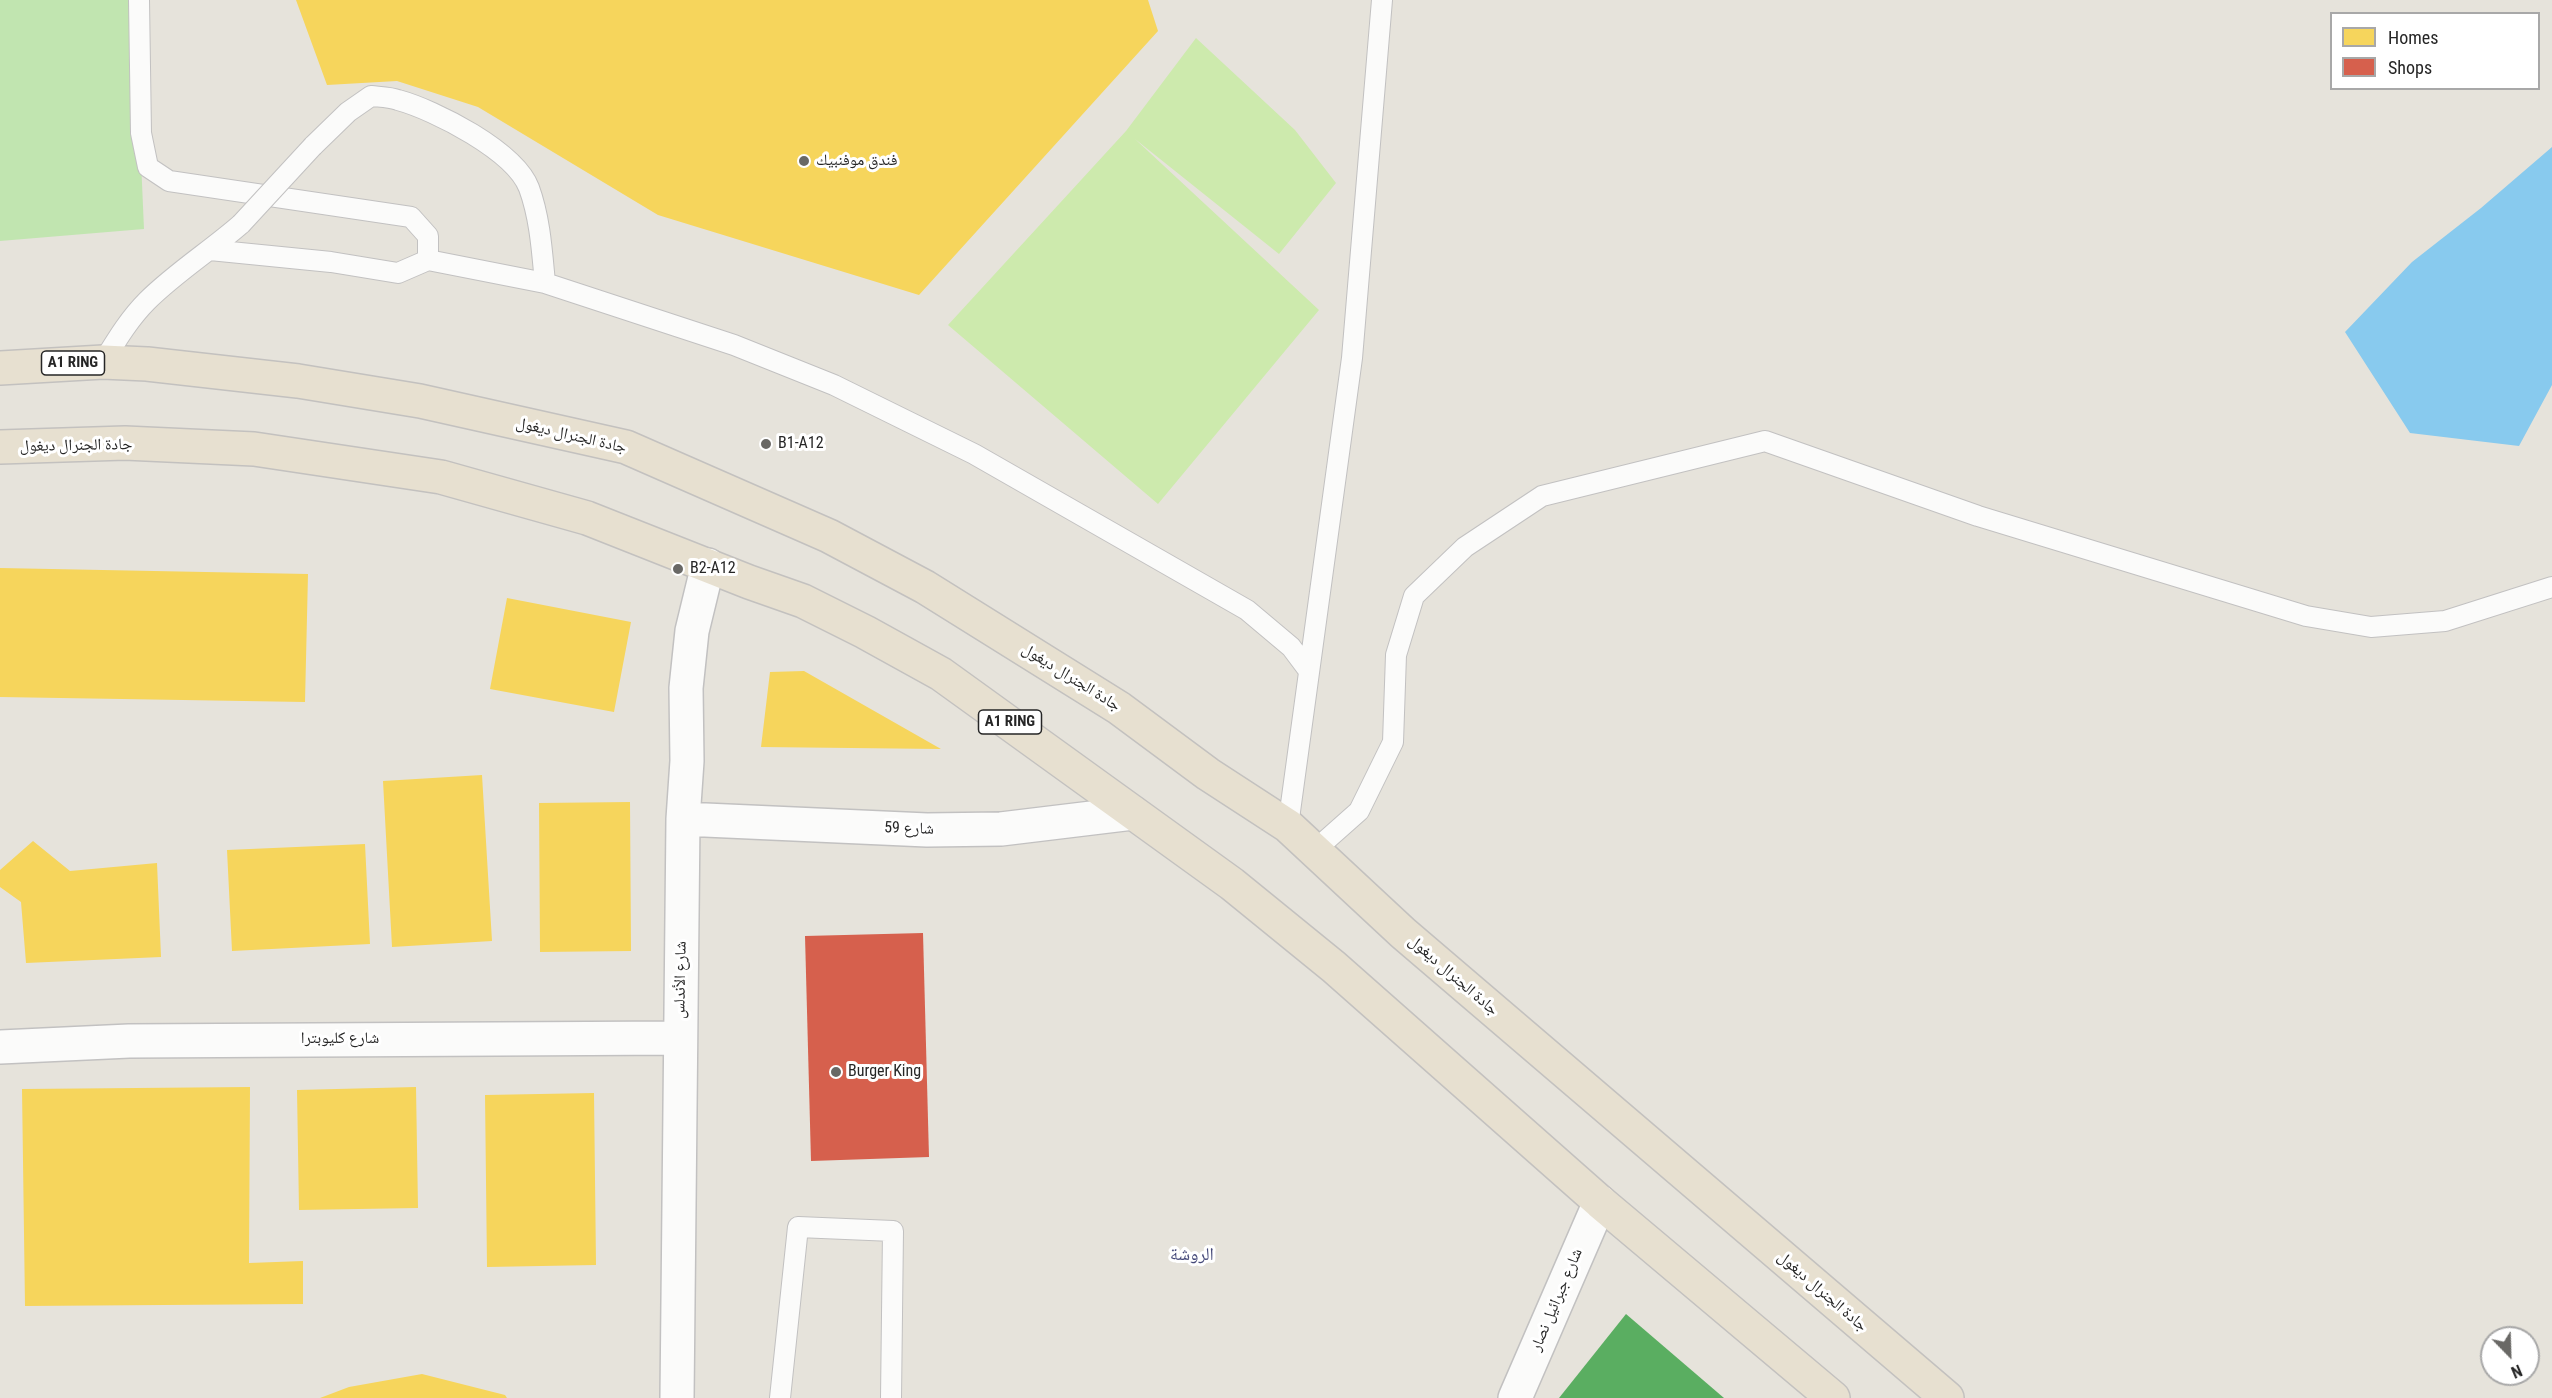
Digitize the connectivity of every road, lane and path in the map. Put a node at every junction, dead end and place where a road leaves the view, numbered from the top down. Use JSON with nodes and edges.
{"nodes":[{"id":1,"x":139,"y":0,"type":"edge"},
{"id":2,"x":1382,"y":0,"type":"edge"},
{"id":3,"x":210,"y":250,"type":"junction"},
{"id":4,"x":428,"y":260,"type":"junction"},
{"id":5,"x":545,"y":283,"type":"junction"},
{"id":6,"x":103,"y":362,"type":"junction"},
{"id":7,"x":0,"y":368,"type":"edge"},
{"id":8,"x":0,"y":447,"type":"edge"},
{"id":9,"x":708,"y":565,"type":"junction"},
{"id":10,"x":2552,"y":587,"type":"edge"},
{"id":11,"x":1309,"y":671,"type":"junction"},
{"id":12,"x":1133,"y":813,"type":"junction"},
{"id":13,"x":683,"y":819,"type":"junction"},
{"id":14,"x":1288,"y":825,"type":"junction"},
{"id":15,"x":1315,"y":850,"type":"junction"},
{"id":16,"x":680,"y":1038,"type":"junction"},
{"id":17,"x":0,"y":1047,"type":"edge"},
{"id":18,"x":1600,"y":1202,"type":"junction"},
{"id":19,"x":677,"y":1398,"type":"edge"},
{"id":20,"x":780,"y":1398,"type":"edge"},
{"id":21,"x":891,"y":1398,"type":"edge"},
{"id":22,"x":1515,"y":1398,"type":"edge"},
{"id":23,"x":1833,"y":1398,"type":"edge"},
{"id":24,"x":1947,"y":1398,"type":"edge"}],
"edges":[{"from":1,"to":4,"type":"lane"},
{"from":2,"to":11,"type":"lane"},
{"from":3,"to":4,"type":"lane"},
{"from":3,"to":5,"type":"lane","bridge":true},
{"from":3,"to":6,"type":"lane"},
{"from":4,"to":5,"type":"lane"},
{"from":5,"to":11,"type":"lane"},
{"from":6,"to":7,"type":"highway","name":"جادة الجنرال ديغول","number":"A1 RING"},
{"from":6,"to":14,"type":"highway","name":"جادة الجنرال ديغول","number":"A1 RING"},
{"from":8,"to":9,"type":"highway","name":"جادة الجنرال ديغول","number":"A1 RING"},
{"from":9,"to":12,"type":"highway","name":"جادة الجنرال ديغول","number":"A1 RING"},
{"from":9,"to":13,"type":"street","name":"شارع الأندلس"},
{"from":10,"to":15,"type":"lane"},
{"from":11,"to":14,"type":"lane"},
{"from":12,"to":13,"type":"street","name":"شارع 59"},
{"from":12,"to":18,"type":"highway","name":"جادة الجنرال ديغول","number":"A1 RING"},
{"from":13,"to":16,"type":"street","name":"شارع الأندلس"},
{"from":14,"to":15,"type":"highway","name":"جادة الجنرال ديغول","number":"A1 RING"},
{"from":15,"to":24,"type":"highway","name":"جادة الجنرال ديغول","number":"A1 RING"},
{"from":16,"to":17,"type":"street","name":"شارع كليوبترا"},
{"from":16,"to":19,"type":"street","name":"شارع الأندلس"},
{"from":18,"to":22,"type":"street","name":"شارع جبرائيل نصار"},
{"from":18,"to":23,"type":"highway","name":"جادة الجنرال ديغول","number":"A1 RING"},
{"from":20,"to":21,"type":"lane"}]}
